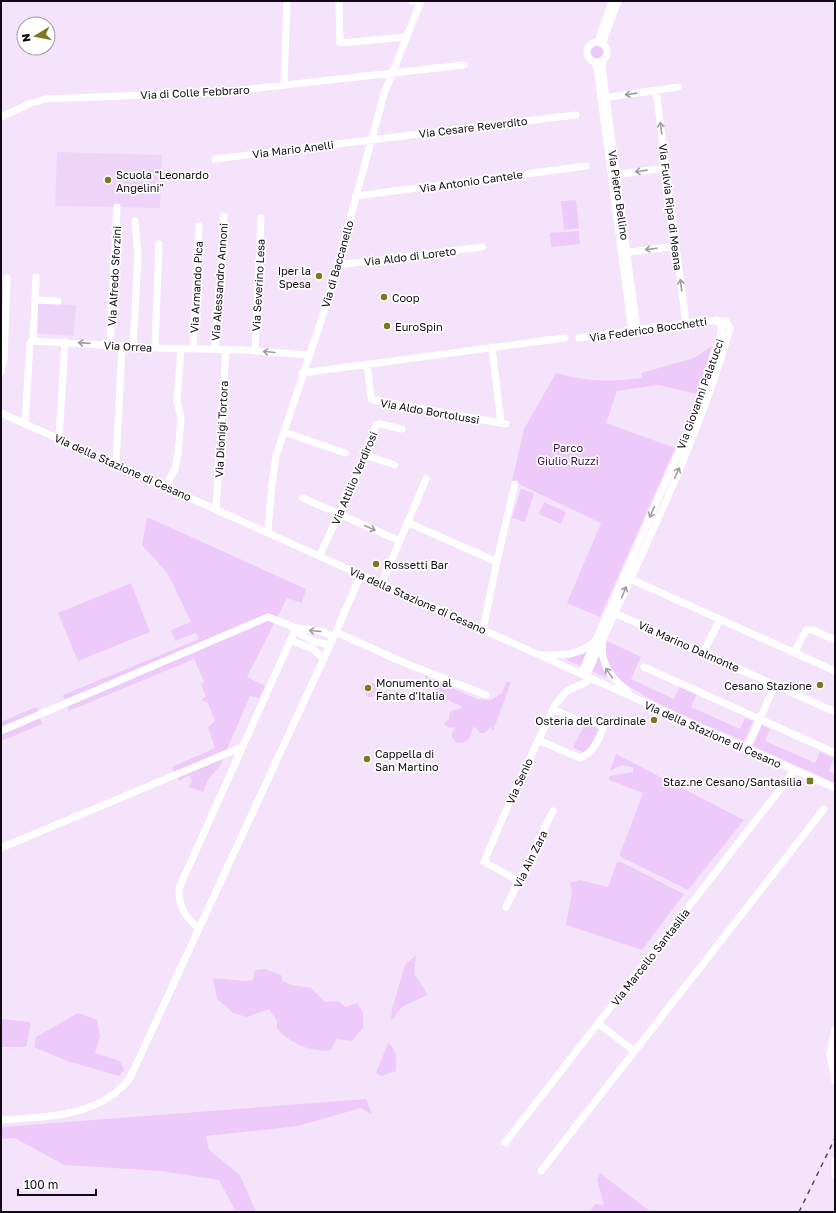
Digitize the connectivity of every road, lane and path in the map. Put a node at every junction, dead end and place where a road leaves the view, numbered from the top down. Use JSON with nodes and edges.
{"nodes":[{"id":1,"x":287,"y":1,"type":"edge"},
{"id":2,"x":339,"y":1,"type":"edge"},
{"id":3,"x":412,"y":1,"type":"edge"},
{"id":4,"x":421,"y":1,"type":"edge"},
{"id":5,"x":612,"y":1,"type":"edge"},
{"id":6,"x":618,"y":1,"type":"edge"},
{"id":7,"x":406,"y":37,"type":"junction"},
{"id":8,"x":600,"y":43,"type":"junction"},
{"id":9,"x":603,"y":60,"type":"junction"},
{"id":10,"x":594,"y":62,"type":"junction"},
{"id":11,"x":464,"y":65,"type":"dead end"},
{"id":12,"x":391,"y":74,"type":"junction"},
{"id":13,"x":284,"y":85,"type":"junction"},
{"id":14,"x":678,"y":87,"type":"dead end"},
{"id":15,"x":656,"y":90,"type":"junction"},
{"id":16,"x":603,"y":98,"type":"junction"},
{"id":17,"x":576,"y":115,"type":"dead end"},
{"id":18,"x":1,"y":117,"type":"edge"},
{"id":19,"x":370,"y":140,"type":"junction"},
{"id":20,"x":215,"y":159,"type":"dead end"},
{"id":21,"x":586,"y":166,"type":"dead end"},
{"id":22,"x":666,"y":168,"type":"junction"},
{"id":23,"x":614,"y":175,"type":"junction"},
{"id":24,"x":356,"y":196,"type":"junction"},
{"id":25,"x":117,"y":207,"type":"dead end"},
{"id":26,"x":224,"y":216,"type":"dead end"},
{"id":27,"x":261,"y":218,"type":"dead end"},
{"id":28,"x":135,"y":221,"type":"dead end"},
{"id":29,"x":199,"y":226,"type":"dead end"},
{"id":30,"x":159,"y":244,"type":"dead end"},
{"id":31,"x":676,"y":246,"type":"junction"},
{"id":32,"x":482,"y":247,"type":"dead end"},
{"id":33,"x":624,"y":253,"type":"junction"},
{"id":34,"x":338,"y":265,"type":"junction"},
{"id":35,"x":36,"y":277,"type":"dead end"},
{"id":36,"x":6,"y":278,"type":"dead end"},
{"id":37,"x":34,"y":300,"type":"junction"},
{"id":38,"x":58,"y":301,"type":"dead end"},
{"id":39,"x":717,"y":320,"type":"joint"},
{"id":40,"x":686,"y":323,"type":"junction"},
{"id":41,"x":634,"y":331,"type":"junction"},
{"id":42,"x":565,"y":338,"type":"dead end"},
{"id":43,"x":579,"y":338,"type":"dead end"},
{"id":44,"x":33,"y":340,"type":"junction"},
{"id":45,"x":64,"y":342,"type":"junction"},
{"id":46,"x":110,"y":345,"type":"junction"},
{"id":47,"x":122,"y":346,"type":"junction"},
{"id":48,"x":133,"y":346,"type":"junction"},
{"id":49,"x":155,"y":348,"type":"junction"},
{"id":50,"x":193,"y":348,"type":"junction"},
{"id":51,"x":215,"y":348,"type":"junction"},
{"id":52,"x":492,"y":348,"type":"junction"},
{"id":53,"x":181,"y":349,"type":"junction"},
{"id":54,"x":226,"y":349,"type":"junction"},
{"id":55,"x":255,"y":351,"type":"junction"},
{"id":56,"x":308,"y":355,"type":"junction"},
{"id":57,"x":367,"y":364,"type":"junction"},
{"id":58,"x":1,"y":372,"type":"edge"},
{"id":59,"x":302,"y":372,"type":"junction"},
{"id":60,"x":1,"y":413,"type":"edge"},
{"id":61,"x":25,"y":424,"type":"junction"},
{"id":62,"x":402,"y":429,"type":"dead end"},
{"id":63,"x":284,"y":432,"type":"junction"},
{"id":64,"x":59,"y":438,"type":"junction"},
{"id":65,"x":345,"y":453,"type":"dead end"},
{"id":66,"x":365,"y":455,"type":"junction"},
{"id":67,"x":116,"y":464,"type":"junction"},
{"id":68,"x":395,"y":465,"type":"dead end"},
{"id":69,"x":426,"y":479,"type":"dead end"},
{"id":70,"x":516,"y":484,"type":"dead end"},
{"id":71,"x":166,"y":486,"type":"junction"},
{"id":72,"x":303,"y":498,"type":"dead end"},
{"id":73,"x":216,"y":509,"type":"junction"},
{"id":74,"x":340,"y":514,"type":"junction"},
{"id":75,"x":409,"y":523,"type":"junction"},
{"id":76,"x":268,"y":531,"type":"junction"},
{"id":77,"x":400,"y":541,"type":"junction"},
{"id":78,"x":320,"y":556,"type":"junction"},
{"id":79,"x":497,"y":562,"type":"junction"},
{"id":80,"x":361,"y":574,"type":"junction"},
{"id":81,"x":626,"y":578,"type":"junction"},
{"id":82,"x":382,"y":583,"type":"junction"},
{"id":83,"x":611,"y":612,"type":"junction"},
{"id":84,"x":720,"y":619,"type":"junction"},
{"id":85,"x":483,"y":629,"type":"junction"},
{"id":86,"x":295,"y":630,"type":"junction"},
{"id":87,"x":335,"y":635,"type":"junction"},
{"id":88,"x":290,"y":640,"type":"junction"},
{"id":89,"x":835,"y":640,"type":"edge"},
{"id":90,"x":599,"y":641,"type":"junction"},
{"id":91,"x":330,"y":645,"type":"junction"},
{"id":92,"x":704,"y":653,"type":"junction"},
{"id":93,"x":794,"y":653,"type":"junction"},
{"id":94,"x":539,"y":655,"type":"junction"},
{"id":95,"x":324,"y":659,"type":"junction"},
{"id":96,"x":644,"y":667,"type":"dead end"},
{"id":97,"x":835,"y":672,"type":"edge"},
{"id":98,"x":586,"y":676,"type":"junction"},
{"id":99,"x":775,"y":685,"type":"junction"},
{"id":100,"x":486,"y":695,"type":"dead end"},
{"id":101,"x":633,"y":697,"type":"junction"},
{"id":102,"x":553,"y":709,"type":"junction"},
{"id":103,"x":835,"y":712,"type":"edge"},
{"id":104,"x":760,"y":718,"type":"junction"},
{"id":105,"x":1,"y":730,"type":"edge"},
{"id":106,"x":538,"y":740,"type":"junction"},
{"id":107,"x":242,"y":747,"type":"junction"},
{"id":108,"x":746,"y":748,"type":"junction"},
{"id":109,"x":835,"y":753,"type":"edge"},
{"id":110,"x":795,"y":770,"type":"junction"},
{"id":111,"x":835,"y":788,"type":"edge"},
{"id":112,"x":824,"y":809,"type":"dead end"},
{"id":113,"x":553,"y":811,"type":"dead end"},
{"id":114,"x":1,"y":848,"type":"edge"},
{"id":115,"x":519,"y":882,"type":"junction"},
{"id":116,"x":506,"y":907,"type":"dead end"},
{"id":117,"x":199,"y":929,"type":"junction"},
{"id":118,"x":599,"y":1024,"type":"junction"},
{"id":119,"x":835,"y":1029,"type":"edge"},
{"id":120,"x":634,"y":1051,"type":"junction"},
{"id":121,"x":835,"y":1081,"type":"edge"},
{"id":122,"x":1,"y":1120,"type":"edge"},
{"id":123,"x":505,"y":1143,"type":"dead end"},
{"id":124,"x":835,"y":1160,"type":"edge"},
{"id":125,"x":541,"y":1171,"type":"dead end"},
{"id":126,"x":835,"y":1175,"type":"edge"}],
"edges":[{"from":1,"to":13,"type":"street"},
{"from":2,"to":7,"type":"street"},
{"from":3,"to":4,"type":"street"},
{"from":4,"to":7,"type":"street","name":"Via di Baccanello"},
{"from":5,"to":8,"type":"street"},
{"from":6,"to":8,"type":"street"},
{"from":7,"to":12,"type":"street","name":"Via di Baccanello"},
{"from":8,"to":9,"type":"street"},
{"from":8,"to":10,"type":"street"},
{"from":9,"to":10,"type":"street"},
{"from":9,"to":16,"type":"street","name":"Via Pietro Bellino"},
{"from":10,"to":16,"type":"street","name":"Via Pietro Bellino"},
{"from":11,"to":12,"type":"street","name":"Via di Colle Febbraro"},
{"from":12,"to":13,"type":"street","name":"Via di Colle Febbraro"},
{"from":12,"to":19,"type":"street","name":"Via di Baccanello"},
{"from":13,"to":18,"type":"street","name":"Via di Colle Febbraro"},
{"from":14,"to":15,"type":"street"},
{"from":15,"to":16,"type":"street","one_way":true},
{"from":22,"to":15,"type":"street","name":"Via Fulvia Ripa di Meana","one_way":true},
{"from":16,"to":23,"type":"street","name":"Via Pietro Bellino"},
{"from":17,"to":19,"type":"street","name":"Via Cesare Reverdito"},
{"from":19,"to":20,"type":"street","name":"Via Mario Anelli"},
{"from":19,"to":24,"type":"street","name":"Via di Baccanello"},
{"from":21,"to":24,"type":"street","name":"Via Antonio Cantele"},
{"from":22,"to":23,"type":"street","one_way":true},
{"from":22,"to":31,"type":"street","name":"Via Fulvia Ripa di Meana"},
{"from":23,"to":33,"type":"street","name":"Via Pietro Bellino"},
{"from":24,"to":34,"type":"street","name":"Via di Baccanello"},
{"from":25,"to":46,"type":"street","name":"Via Alfredo Sforzini"},
{"from":26,"to":51,"type":"street","name":"Via Alessandro Annoni"},
{"from":27,"to":55,"type":"street","name":"Via Severino Lesa"},
{"from":28,"to":48,"type":"street"},
{"from":29,"to":50,"type":"street","name":"Via Armando Pica"},
{"from":30,"to":49,"type":"street"},
{"from":31,"to":33,"type":"street","one_way":true},
{"from":40,"to":31,"type":"street","name":"Via Fulvia Ripa di Meana","one_way":true},
{"from":32,"to":34,"type":"street","name":"Via Aldo di Loreto"},
{"from":33,"to":41,"type":"street","name":"Via Pietro Bellino"},
{"from":34,"to":56,"type":"street","name":"Via di Baccanello"},
{"from":35,"to":37,"type":"street"},
{"from":36,"to":58,"type":"street"},
{"from":37,"to":38,"type":"street"},
{"from":37,"to":44,"type":"street"},
{"from":39,"to":40,"type":"street","name":"Via Federico Bocchetti"},
{"from":39,"to":81,"type":"street","name":"Via Giovanni Palatucci"},
{"from":40,"to":41,"type":"street","name":"Via Federico Bocchetti"},
{"from":41,"to":43,"type":"street","name":"Via Federico Bocchetti"},
{"from":42,"to":52,"type":"street"},
{"from":44,"to":45,"type":"street","name":"Via Orrea"},
{"from":44,"to":61,"type":"street"},
{"from":46,"to":45,"type":"street","name":"Via Orrea","one_way":true},
{"from":45,"to":64,"type":"street"},
{"from":46,"to":47,"type":"street","name":"Via Orrea"},
{"from":47,"to":48,"type":"street","name":"Via Orrea"},
{"from":47,"to":67,"type":"street"},
{"from":48,"to":49,"type":"street","name":"Via Orrea"},
{"from":49,"to":53,"type":"street","name":"Via Orrea"},
{"from":50,"to":51,"type":"street","name":"Via Orrea"},
{"from":50,"to":53,"type":"street","name":"Via Orrea"},
{"from":51,"to":54,"type":"street","name":"Via Orrea"},
{"from":52,"to":57,"type":"street"},
{"from":52,"to":57,"type":"street","name":"Via Aldo Bortolussi"},
{"from":53,"to":71,"type":"street"},
{"from":54,"to":55,"type":"street","name":"Via Orrea"},
{"from":54,"to":73,"type":"street","name":"Via Dionigi Tortora"},
{"from":56,"to":55,"type":"street","name":"Via Orrea","one_way":true},
{"from":56,"to":59,"type":"street","name":"Via di Baccanello"},
{"from":57,"to":59,"type":"street"},
{"from":59,"to":63,"type":"street","name":"Via di Baccanello"},
{"from":60,"to":61,"type":"street","name":"Via della Stazione di Cesano"},
{"from":61,"to":64,"type":"street","name":"Via della Stazione di Cesano"},
{"from":62,"to":66,"type":"street","name":"Via Attilio Verdirosi"},
{"from":63,"to":65,"type":"street"},
{"from":63,"to":76,"type":"street","name":"Via di Baccanello"},
{"from":64,"to":67,"type":"street","name":"Via della Stazione di Cesano"},
{"from":66,"to":68,"type":"street"},
{"from":66,"to":74,"type":"street","name":"Via Attilio Verdirosi"},
{"from":67,"to":71,"type":"street","name":"Via della Stazione di Cesano"},
{"from":69,"to":75,"type":"street"},
{"from":70,"to":79,"type":"street"},
{"from":71,"to":73,"type":"street","name":"Via della Stazione di Cesano"},
{"from":72,"to":74,"type":"street"},
{"from":73,"to":76,"type":"street","name":"Via della Stazione di Cesano"},
{"from":74,"to":77,"type":"street","one_way":true},
{"from":74,"to":78,"type":"street","name":"Via Attilio Verdirosi"},
{"from":75,"to":77,"type":"street"},
{"from":75,"to":79,"type":"street"},
{"from":76,"to":78,"type":"street","name":"Via della Stazione di Cesano"},
{"from":77,"to":82,"type":"street"},
{"from":78,"to":80,"type":"street","name":"Via della Stazione di Cesano"},
{"from":79,"to":85,"type":"street"},
{"from":80,"to":82,"type":"street","name":"Via della Stazione di Cesano"},
{"from":80,"to":87,"type":"street"},
{"from":81,"to":83,"type":"street","name":"Via Giovanni Palatucci"},
{"from":81,"to":84,"type":"street"},
{"from":82,"to":85,"type":"street","name":"Via della Stazione di Cesano"},
{"from":83,"to":90,"type":"street","name":"Via Giovanni Palatucci"},
{"from":83,"to":92,"type":"street","name":"Via Marino Dalmonte"},
{"from":84,"to":92,"type":"street"},
{"from":84,"to":93,"type":"street"},
{"from":85,"to":94,"type":"street","name":"Via della Stazione di Cesano"},
{"from":87,"to":86,"type":"street","one_way":true},
{"from":86,"to":88,"type":"street"},
{"from":86,"to":91,"type":"street"},
{"from":86,"to":105,"type":"street"},
{"from":87,"to":91,"type":"street"},
{"from":87,"to":100,"type":"street"},
{"from":88,"to":95,"type":"street"},
{"from":88,"to":107,"type":"street"},
{"from":89,"to":93,"type":"street"},
{"from":90,"to":94,"type":"street"},
{"from":90,"to":98,"type":"street","name":"Via Giovanni Palatucci"},
{"from":101,"to":90,"type":"street","one_way":true},
{"from":91,"to":95,"type":"street"},
{"from":92,"to":99,"type":"street","name":"Via Marino Dalmonte"},
{"from":93,"to":97,"type":"street"},
{"from":94,"to":98,"type":"street","name":"Via della Stazione di Cesano"},
{"from":95,"to":117,"type":"street"},
{"from":96,"to":104,"type":"street"},
{"from":98,"to":101,"type":"street","name":"Via della Stazione di Cesano"},
{"from":98,"to":102,"type":"street","name":"Via Senio"},
{"from":99,"to":103,"type":"street","name":"Via Marino Dalmonte"},
{"from":99,"to":104,"type":"street"},
{"from":101,"to":108,"type":"street","name":"Via della Stazione di Cesano"},
{"from":102,"to":106,"type":"street","name":"Via Senio"},
{"from":102,"to":106,"type":"street"},
{"from":104,"to":108,"type":"street"},
{"from":104,"to":109,"type":"street"},
{"from":106,"to":115,"type":"street","name":"Via Senio"},
{"from":107,"to":114,"type":"street"},
{"from":107,"to":117,"type":"street"},
{"from":108,"to":110,"type":"street","name":"Via della Stazione di Cesano"},
{"from":110,"to":111,"type":"street","name":"Via della Stazione di Cesano"},
{"from":110,"to":118,"type":"street","name":"Via Marcello Santasilia"},
{"from":112,"to":120,"type":"street"},
{"from":113,"to":115,"type":"street","name":"Via Ain Zara"},
{"from":115,"to":116,"type":"street","name":"Via Ain Zara"},
{"from":117,"to":122,"type":"street"},
{"from":118,"to":120,"type":"street"},
{"from":118,"to":123,"type":"street","name":"Via Marcello Santasilia"},
{"from":119,"to":121,"type":"street"},
{"from":120,"to":125,"type":"street"},
{"from":124,"to":126,"type":"street"}]}
